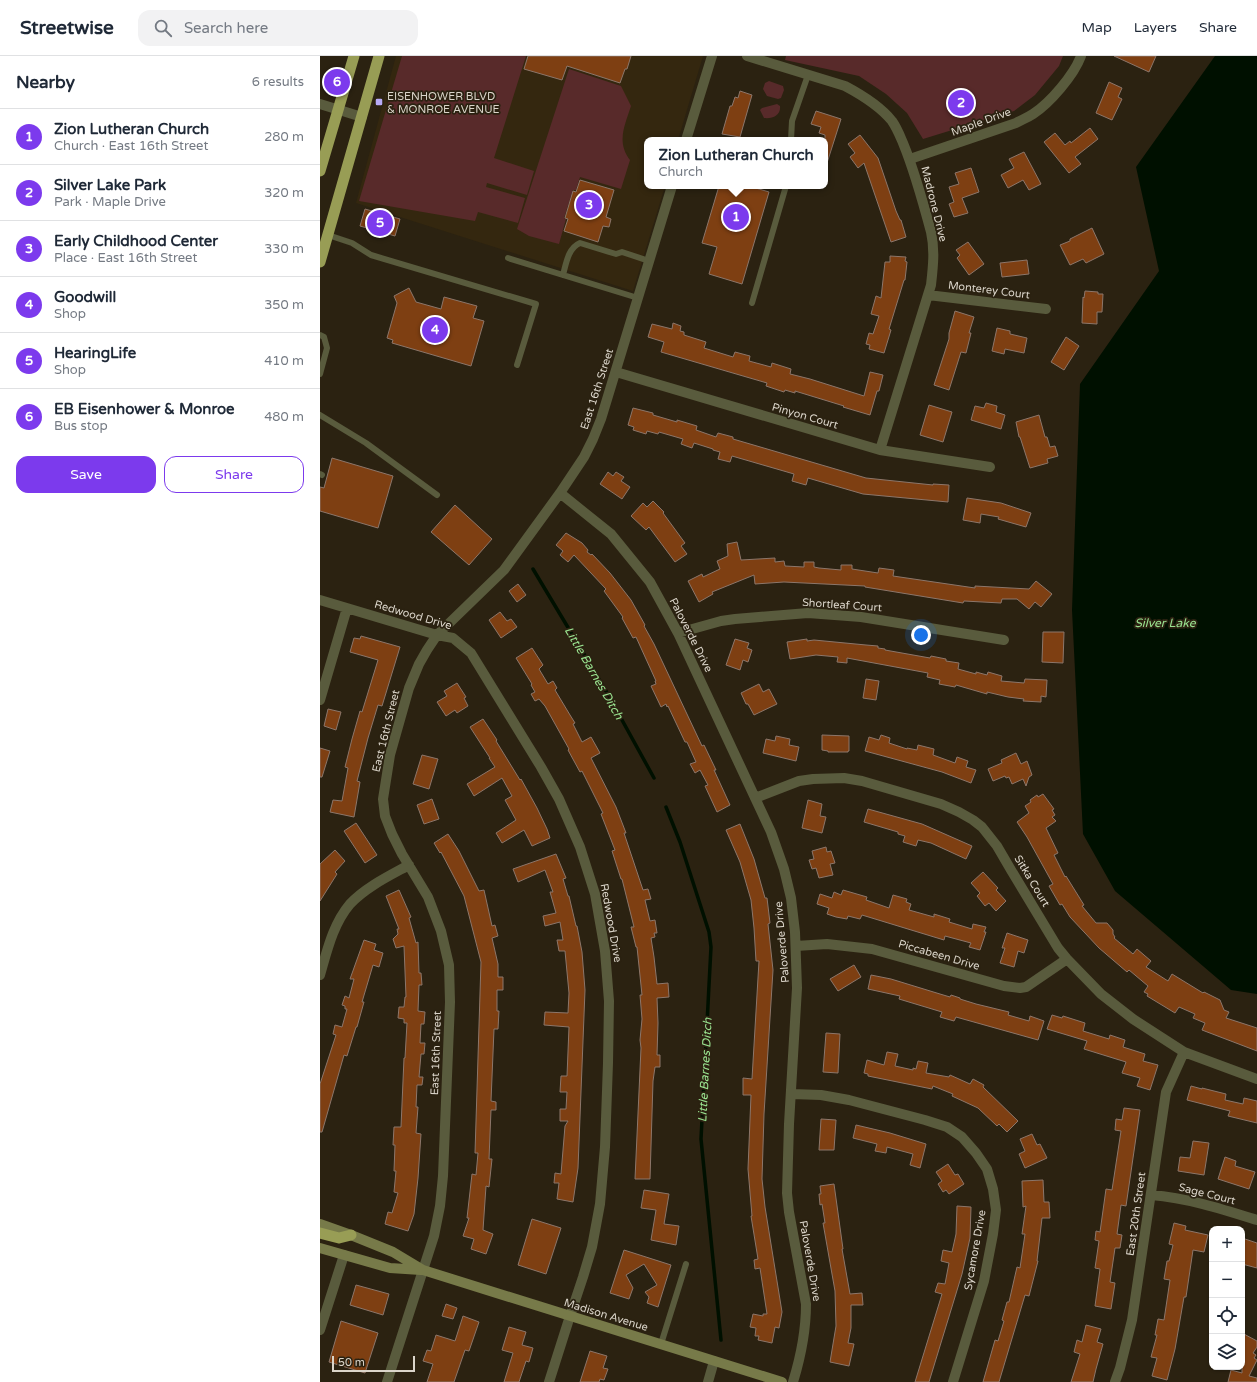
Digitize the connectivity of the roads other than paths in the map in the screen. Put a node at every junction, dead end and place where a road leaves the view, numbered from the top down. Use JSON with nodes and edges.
{"nodes":[{"id":1,"x":354,"y":56,"type":"edge"},
{"id":2,"x":379,"y":56,"type":"edge"},
{"id":3,"x":712,"y":56,"type":"edge"},
{"id":4,"x":747,"y":56,"type":"edge"},
{"id":5,"x":1081,"y":56,"type":"edge"},
{"id":6,"x":808,"y":75,"type":"junction"},
{"id":7,"x":320,"y":104,"type":"edge"},
{"id":8,"x":338,"y":109,"type":"junction"},
{"id":9,"x":362,"y":117,"type":"junction"},
{"id":10,"x":687,"y":137,"type":"edge"},
{"id":11,"x":791,"y":137,"type":"edge"},
{"id":12,"x":910,"y":160,"type":"junction"},
{"id":13,"x":320,"y":171,"type":"edge"},
{"id":14,"x":671,"y":189,"type":"edge"},
{"id":15,"x":785,"y":189,"type":"edge"},
{"id":16,"x":328,"y":235,"type":"junction"},
{"id":17,"x":508,"y":258,"type":"dead end"},
{"id":18,"x":650,"y":261,"type":"junction"},
{"id":19,"x":320,"y":262,"type":"edge"},
{"id":20,"x":563,"y":275,"type":"junction"},
{"id":21,"x":928,"y":295,"type":"junction"},
{"id":22,"x":638,"y":298,"type":"junction"},
{"id":23,"x":752,"y":303,"type":"dead end"},
{"id":24,"x":1046,"y":309,"type":"dead end"},
{"id":25,"x":320,"y":336,"type":"edge"},
{"id":26,"x":517,"y":365,"type":"dead end"},
{"id":27,"x":616,"y":372,"type":"junction"},
{"id":28,"x":320,"y":374,"type":"edge"},
{"id":29,"x":320,"y":415,"type":"edge"},
{"id":30,"x":880,"y":450,"type":"junction"},
{"id":31,"x":990,"y":467,"type":"dead end"},
{"id":32,"x":560,"y":493,"type":"junction"},
{"id":33,"x":437,"y":495,"type":"dead end"},
{"id":34,"x":320,"y":600,"type":"edge"},
{"id":35,"x":347,"y":608,"type":"junction"},
{"id":36,"x":678,"y":633,"type":"junction"},
{"id":37,"x":437,"y":635,"type":"junction"},
{"id":38,"x":1004,"y":640,"type":"dead end"},
{"id":39,"x":320,"y":700,"type":"edge"},
{"id":40,"x":755,"y":798,"type":"junction"},
{"id":41,"x":409,"y":865,"type":"junction"},
{"id":42,"x":796,"y":946,"type":"junction"},
{"id":43,"x":1067,"y":959,"type":"junction"},
{"id":44,"x":320,"y":975,"type":"edge"},
{"id":45,"x":1184,"y":1052,"type":"junction"},
{"id":46,"x":1257,"y":1079,"type":"edge"},
{"id":47,"x":792,"y":1094,"type":"junction"},
{"id":48,"x":1151,"y":1195,"type":"junction"},
{"id":49,"x":1257,"y":1220,"type":"edge"},
{"id":50,"x":320,"y":1224,"type":"edge"},
{"id":51,"x":320,"y":1233,"type":"edge"},
{"id":52,"x":351,"y":1235,"type":"junction"},
{"id":53,"x":320,"y":1248,"type":"edge"},
{"id":54,"x":344,"y":1255,"type":"junction"},
{"id":55,"x":686,"y":1264,"type":"dead end"},
{"id":56,"x":423,"y":1270,"type":"junction"},
{"id":57,"x":570,"y":1316,"type":"junction"},
{"id":58,"x":320,"y":1330,"type":"edge"},
{"id":59,"x":661,"y":1344,"type":"junction"},
{"id":60,"x":714,"y":1361,"type":"junction"},
{"id":61,"x":387,"y":1382,"type":"edge"},
{"id":62,"x":549,"y":1382,"type":"edge"},
{"id":63,"x":708,"y":1382,"type":"edge"},
{"id":64,"x":782,"y":1382,"type":"edge"},
{"id":65,"x":793,"y":1382,"type":"edge"},
{"id":66,"x":953,"y":1382,"type":"edge"},
{"id":67,"x":1115,"y":1382,"type":"edge"}],
"edges":[{"from":1,"to":8,"type":"highway"},
{"from":2,"to":9,"type":"highway"},
{"from":3,"to":10,"type":"street"},
{"from":4,"to":6,"type":"street","name":"Madrone Drive"},
{"from":5,"to":12,"type":"street","name":"Maple Drive"},
{"from":6,"to":11,"type":"lane"},
{"from":6,"to":12,"type":"street","name":"Madrone Drive"},
{"from":7,"to":8,"type":"street"},
{"from":8,"to":9,"type":"street"},
{"from":8,"to":13,"type":"highway"},
{"from":9,"to":16,"type":"highway"},
{"from":12,"to":21,"type":"street","name":"Madrone Drive"},
{"from":14,"to":18,"type":"street","name":"East 16th Street"},
{"from":15,"to":23,"type":"lane"},
{"from":16,"to":19,"type":"highway"},
{"from":16,"to":26,"type":"lane"},
{"from":17,"to":20,"type":"lane"},
{"from":18,"to":20,"type":"lane"},
{"from":18,"to":22,"type":"street","name":"East 16th Street"},
{"from":20,"to":22,"type":"lane"},
{"from":21,"to":24,"type":"street","name":"Monterey Court"},
{"from":21,"to":30,"type":"street","name":"Madrone Drive"},
{"from":22,"to":27,"type":"street","name":"East 16th Street"},
{"from":25,"to":28,"type":"lane"},
{"from":27,"to":30,"type":"street","name":"Pinyon Court"},
{"from":27,"to":32,"type":"street","name":"East 16th Street"},
{"from":29,"to":33,"type":"lane"},
{"from":30,"to":31,"type":"street","name":"Pinyon Court"},
{"from":32,"to":36,"type":"street","name":"Paloverde Drive"},
{"from":32,"to":37,"type":"street","name":"East 16th Street"},
{"from":34,"to":35,"type":"street","name":"Redwood Drive"},
{"from":35,"to":37,"type":"street","name":"Redwood Drive"},
{"from":35,"to":39,"type":"street"},
{"from":36,"to":38,"type":"street","name":"Shortleaf Court"},
{"from":36,"to":40,"type":"street","name":"Paloverde Drive"},
{"from":37,"to":41,"type":"street","name":"East 16th Street"},
{"from":37,"to":57,"type":"street","name":"Redwood Drive"},
{"from":40,"to":42,"type":"street","name":"Paloverde Drive"},
{"from":40,"to":43,"type":"street","name":"Sitka Court"},
{"from":41,"to":44,"type":"street"},
{"from":41,"to":56,"type":"street","name":"East 16th Street"},
{"from":42,"to":43,"type":"street","name":"Piccabeen Drive"},
{"from":42,"to":47,"type":"street","name":"Paloverde Drive"},
{"from":43,"to":45,"type":"street","name":"Sitka Court"},
{"from":45,"to":46,"type":"street","name":"Sitka Court"},
{"from":45,"to":48,"type":"street","name":"East 20th Street"},
{"from":47,"to":65,"type":"street","name":"Paloverde Drive"},
{"from":47,"to":66,"type":"street","name":"Sycamore Drive"},
{"from":48,"to":49,"type":"street","name":"Sage Court"},
{"from":48,"to":67,"type":"street","name":"East 20th Street"},
{"from":50,"to":52,"type":"main road","name":"Madison Avenue"},
{"from":51,"to":52,"type":"highway"},
{"from":52,"to":56,"type":"main road","name":"Madison Avenue"},
{"from":53,"to":54,"type":"main road","name":"Madison Avenue"},
{"from":54,"to":56,"type":"main road","name":"Madison Avenue"},
{"from":54,"to":58,"type":"street"},
{"from":55,"to":59,"type":"lane"},
{"from":56,"to":57,"type":"main road","name":"Madison Avenue"},
{"from":56,"to":61,"type":"street","name":"East 16th Street"},
{"from":57,"to":59,"type":"main road","name":"Madison Avenue"},
{"from":57,"to":62,"type":"street","name":"Redwood Drive"},
{"from":59,"to":60,"type":"main road","name":"Madison Avenue"},
{"from":60,"to":63,"type":"street"},
{"from":60,"to":64,"type":"main road","name":"Madison Avenue"}]}
